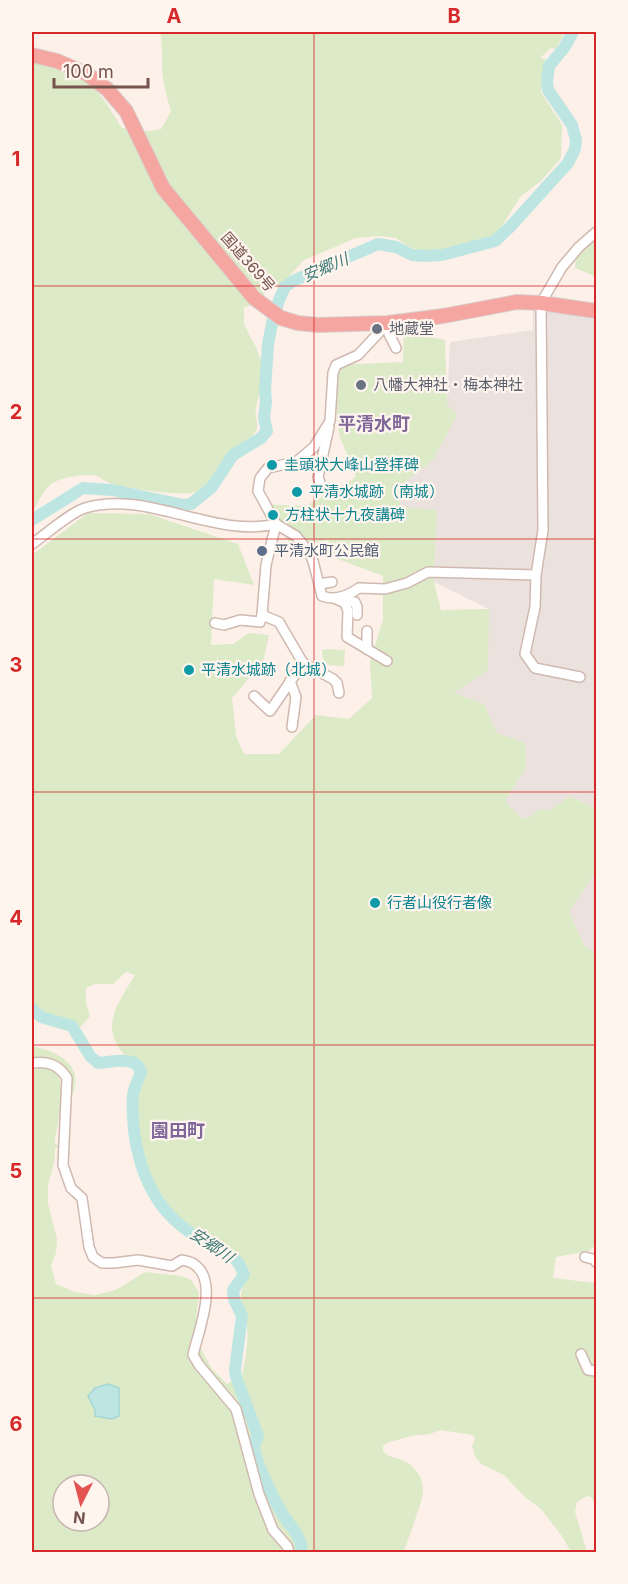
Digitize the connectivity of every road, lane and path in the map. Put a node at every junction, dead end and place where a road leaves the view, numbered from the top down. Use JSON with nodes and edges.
{"nodes":[{"id":1,"x":32,"y":55,"type":"edge"},
{"id":2,"x":597,"y":232,"type":"edge"},
{"id":3,"x":541,"y":303,"type":"junction"},
{"id":4,"x":597,"y":311,"type":"edge"},
{"id":5,"x":388,"y":323,"type":"junction"},
{"id":6,"x":396,"y":348,"type":"dead end"},
{"id":7,"x":330,"y":421,"type":"junction"},
{"id":8,"x":320,"y":483,"type":"dead end"},
{"id":9,"x":276,"y":524,"type":"junction"},
{"id":10,"x":32,"y":544,"type":"edge"},
{"id":11,"x":536,"y":575,"type":"junction"},
{"id":12,"x":332,"y":582,"type":"dead end"},
{"id":13,"x":319,"y":584,"type":"junction"},
{"id":14,"x":340,"y":600,"type":"junction"},
{"id":15,"x":262,"y":615,"type":"junction"},
{"id":16,"x":357,"y":615,"type":"dead end"},
{"id":17,"x":214,"y":623,"type":"dead end"},
{"id":18,"x":367,"y":631,"type":"dead end"},
{"id":19,"x":367,"y":649,"type":"junction"},
{"id":20,"x":387,"y":661,"type":"dead end"},
{"id":21,"x":303,"y":663,"type":"junction"},
{"id":22,"x":580,"y":677,"type":"dead end"},
{"id":23,"x":290,"y":681,"type":"junction"},
{"id":24,"x":339,"y":693,"type":"dead end"},
{"id":25,"x":254,"y":696,"type":"dead end"},
{"id":26,"x":292,"y":727,"type":"dead end"},
{"id":27,"x":32,"y":1063,"type":"edge"},
{"id":28,"x":585,"y":1257,"type":"dead end"},
{"id":29,"x":597,"y":1262,"type":"edge"},
{"id":30,"x":581,"y":1354,"type":"dead end"},
{"id":31,"x":597,"y":1371,"type":"edge"},
{"id":32,"x":289,"y":1552,"type":"edge"}],
"edges":[{"from":1,"to":5,"type":"highway","name":"国道369号"},
{"from":2,"to":3,"type":"street"},
{"from":3,"to":4,"type":"highway","name":"国道369号"},
{"from":3,"to":5,"type":"highway","name":"国道369号"},
{"from":3,"to":11,"type":"street"},
{"from":5,"to":6,"type":"street"},
{"from":5,"to":7,"type":"street"},
{"from":7,"to":8,"type":"street"},
{"from":7,"to":9,"type":"street"},
{"from":9,"to":10,"type":"street"},
{"from":9,"to":13,"type":"street"},
{"from":9,"to":15,"type":"street"},
{"from":11,"to":14,"type":"street"},
{"from":11,"to":22,"type":"street"},
{"from":12,"to":13,"type":"street"},
{"from":13,"to":14,"type":"street"},
{"from":14,"to":16,"type":"street"},
{"from":14,"to":19,"type":"street"},
{"from":15,"to":17,"type":"street"},
{"from":15,"to":21,"type":"street"},
{"from":18,"to":19,"type":"street"},
{"from":19,"to":20,"type":"street"},
{"from":21,"to":23,"type":"street"},
{"from":21,"to":24,"type":"street"},
{"from":23,"to":25,"type":"street"},
{"from":23,"to":26,"type":"street"},
{"from":27,"to":32,"type":"street"},
{"from":28,"to":29,"type":"street"},
{"from":30,"to":31,"type":"street"}]}
